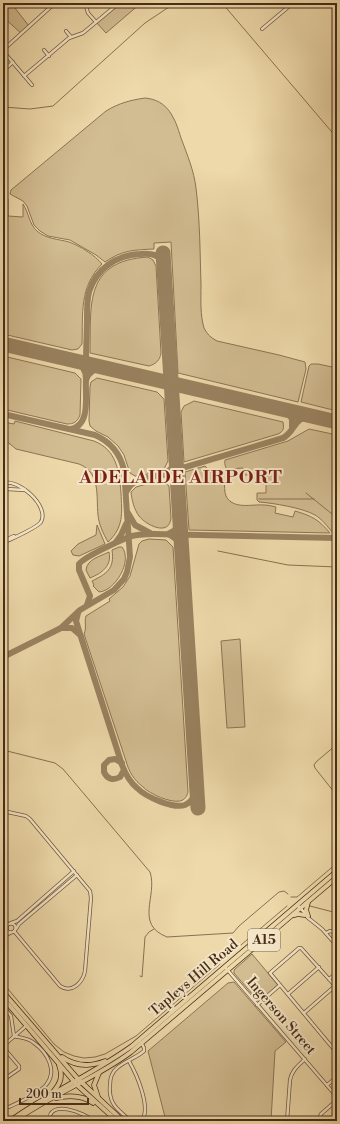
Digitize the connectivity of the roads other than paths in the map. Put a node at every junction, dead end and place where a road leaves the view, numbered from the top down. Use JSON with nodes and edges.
{"nodes":[{"id":1,"x":49,"y":3,"type":"edge"},
{"id":2,"x":55,"y":3,"type":"edge"},
{"id":3,"x":85,"y":3,"type":"edge"},
{"id":4,"x":119,"y":3,"type":"edge"},
{"id":5,"x":293,"y":3,"type":"edge"},
{"id":6,"x":51,"y":6,"type":"junction"},
{"id":7,"x":96,"y":22,"type":"junction"},
{"id":8,"x":262,"y":29,"type":"dead end"},
{"id":9,"x":66,"y":31,"type":"dead end"},
{"id":10,"x":71,"y":37,"type":"junction"},
{"id":11,"x":3,"y":50,"type":"edge"},
{"id":12,"x":44,"y":50,"type":"dead end"},
{"id":13,"x":49,"y":56,"type":"junction"},
{"id":14,"x":13,"y":62,"type":"junction"},
{"id":15,"x":3,"y":71,"type":"edge"},
{"id":16,"x":24,"y":76,"type":"junction"},
{"id":17,"x":32,"y":85,"type":"dead end"},
{"id":18,"x":3,"y":483,"type":"edge"},
{"id":19,"x":3,"y":488,"type":"edge"},
{"id":20,"x":25,"y":490,"type":"junction"},
{"id":21,"x":3,"y":542,"type":"edge"},
{"id":22,"x":3,"y":811,"type":"edge"},
{"id":23,"x":74,"y":871,"type":"junction"},
{"id":24,"x":337,"y":871,"type":"edge"},
{"id":25,"x":77,"y":875,"type":"junction"},
{"id":26,"x":337,"y":877,"type":"edge"},
{"id":27,"x":308,"y":901,"type":"junction"},
{"id":28,"x":299,"y":908,"type":"junction"},
{"id":29,"x":291,"y":916,"type":"junction"},
{"id":30,"x":306,"y":916,"type":"junction"},
{"id":31,"x":3,"y":919,"type":"edge"},
{"id":32,"x":9,"y":924,"type":"junction"},
{"id":33,"x":6,"y":928,"type":"junction"},
{"id":34,"x":15,"y":930,"type":"junction"},
{"id":35,"x":3,"y":932,"type":"edge"},
{"id":36,"x":10,"y":932,"type":"junction"},
{"id":37,"x":326,"y":933,"type":"junction"},
{"id":38,"x":337,"y":933,"type":"edge"},
{"id":39,"x":3,"y":937,"type":"edge"},
{"id":40,"x":337,"y":946,"type":"edge"},
{"id":41,"x":319,"y":967,"type":"junction"},
{"id":42,"x":226,"y":969,"type":"junction"},
{"id":43,"x":337,"y":972,"type":"edge"},
{"id":44,"x":329,"y":979,"type":"junction"},
{"id":45,"x":280,"y":985,"type":"junction"},
{"id":46,"x":336,"y":987,"type":"edge"},
{"id":47,"x":3,"y":992,"type":"edge"},
{"id":48,"x":288,"y":994,"type":"junction"},
{"id":49,"x":3,"y":998,"type":"edge"},
{"id":50,"x":258,"y":1005,"type":"junction"},
{"id":51,"x":3,"y":1006,"type":"edge"},
{"id":52,"x":304,"y":1013,"type":"junction"},
{"id":53,"x":27,"y":1019,"type":"junction"},
{"id":54,"x":26,"y":1025,"type":"junction"},
{"id":55,"x":34,"y":1028,"type":"junction"},
{"id":56,"x":14,"y":1036,"type":"junction"},
{"id":57,"x":141,"y":1041,"type":"junction"},
{"id":58,"x":3,"y":1046,"type":"edge"},
{"id":59,"x":337,"y":1053,"type":"edge"},
{"id":60,"x":57,"y":1054,"type":"junction"},
{"id":61,"x":114,"y":1058,"type":"junction"},
{"id":62,"x":304,"y":1059,"type":"junction"},
{"id":63,"x":129,"y":1061,"type":"junction"},
{"id":64,"x":57,"y":1062,"type":"junction"},
{"id":65,"x":99,"y":1073,"type":"junction"},
{"id":66,"x":337,"y":1077,"type":"edge"},
{"id":67,"x":3,"y":1080,"type":"edge"},
{"id":68,"x":76,"y":1080,"type":"junction"},
{"id":69,"x":82,"y":1083,"type":"junction"},
{"id":70,"x":77,"y":1085,"type":"junction"},
{"id":71,"x":327,"y":1085,"type":"junction"},
{"id":72,"x":52,"y":1094,"type":"junction"},
{"id":73,"x":337,"y":1097,"type":"edge"},
{"id":74,"x":99,"y":1099,"type":"junction"},
{"id":75,"x":49,"y":1100,"type":"junction"},
{"id":76,"x":337,"y":1100,"type":"edge"},
{"id":77,"x":3,"y":1105,"type":"edge"},
{"id":78,"x":101,"y":1106,"type":"junction"},
{"id":79,"x":121,"y":1112,"type":"junction"},
{"id":80,"x":117,"y":1116,"type":"junction"},
{"id":81,"x":10,"y":1121,"type":"edge"},
{"id":82,"x":14,"y":1121,"type":"edge"},
{"id":83,"x":49,"y":1121,"type":"edge"},
{"id":84,"x":94,"y":1121,"type":"edge"},
{"id":85,"x":117,"y":1121,"type":"edge"},
{"id":86,"x":123,"y":1121,"type":"edge"},
{"id":87,"x":131,"y":1121,"type":"edge"},
{"id":88,"x":142,"y":1121,"type":"edge"},
{"id":89,"x":287,"y":1121,"type":"edge"},
{"id":90,"x":323,"y":1121,"type":"edge"}],
"edges":[{"from":1,"to":6,"type":"street"},
{"from":2,"to":6,"type":"street"},
{"from":3,"to":7,"type":"street"},
{"from":4,"to":7,"type":"street"},
{"from":5,"to":8,"type":"street"},
{"from":6,"to":11,"type":"street"},
{"from":7,"to":10,"type":"street"},
{"from":9,"to":10,"type":"street"},
{"from":10,"to":13,"type":"street"},
{"from":11,"to":14,"type":"street"},
{"from":12,"to":13,"type":"street"},
{"from":13,"to":16,"type":"street"},
{"from":14,"to":15,"type":"street"},
{"from":14,"to":16,"type":"street"},
{"from":16,"to":17,"type":"street"},
{"from":18,"to":20,"type":"street"},
{"from":19,"to":20,"type":"street"},
{"from":20,"to":21,"type":"street"},
{"from":22,"to":23,"type":"street"},
{"from":23,"to":25,"type":"street"},
{"from":23,"to":32,"type":"street"},
{"from":24,"to":28,"type":"main road","name":"Tapleys Hill Road","number":"A15"},
{"from":25,"to":34,"type":"street"},
{"from":25,"to":34,"type":"street"},
{"from":26,"to":27,"type":"main road","name":"Tapleys Hill Road","number":"A15"},
{"from":27,"to":28,"type":"main road","name":"Tapleys Hill Road","number":"A15"},
{"from":27,"to":30,"type":"main road"},
{"from":28,"to":29,"type":"main road","name":"Tapleys Hill Road","number":"A15"},
{"from":28,"to":30,"type":"street"},
{"from":28,"to":42,"type":"main road","name":"Tapleys Hill Road","number":"A15"},
{"from":29,"to":30,"type":"main road"},
{"from":29,"to":42,"type":"main road","name":"Tapleys Hill Road","number":"A15"},
{"from":30,"to":37,"type":"street"},
{"from":31,"to":32,"type":"street"},
{"from":32,"to":33,"type":"street"},
{"from":32,"to":34,"type":"street"},
{"from":33,"to":35,"type":"street"},
{"from":33,"to":36,"type":"street"},
{"from":34,"to":36,"type":"street"},
{"from":36,"to":39,"type":"street"},
{"from":37,"to":38,"type":"street"},
{"from":37,"to":40,"type":"street"},
{"from":41,"to":44,"type":"street"},
{"from":41,"to":45,"type":"street"},
{"from":41,"to":48,"type":"street"},
{"from":42,"to":50,"type":"street","name":"Ingerson Street"},
{"from":42,"to":57,"type":"main road","name":"Tapleys Hill Road","number":"A15"},
{"from":43,"to":44,"type":"street"},
{"from":44,"to":46,"type":"street"},
{"from":45,"to":48,"type":"street"},
{"from":45,"to":50,"type":"street"},
{"from":46,"to":52,"type":"street"},
{"from":47,"to":53,"type":"main road"},
{"from":48,"to":52,"type":"street"},
{"from":49,"to":54,"type":"main road"},
{"from":50,"to":62,"type":"street","name":"Ingerson Street"},
{"from":51,"to":56,"type":"street"},
{"from":52,"to":59,"type":"street"},
{"from":53,"to":54,"type":"main road"},
{"from":53,"to":55,"type":"main road"},
{"from":54,"to":55,"type":"main road"},
{"from":54,"to":56,"type":"street"},
{"from":54,"to":64,"type":"main road"},
{"from":55,"to":60,"type":"main road"},
{"from":56,"to":58,"type":"street"},
{"from":56,"to":77,"type":"street"},
{"from":57,"to":61,"type":"main road","name":"Tapleys Hill Road","number":"A15"},
{"from":57,"to":63,"type":"street","name":"Tapleys Hill Road"},
{"from":57,"to":65,"type":"main road","name":"Tapleys Hill Road","number":"A15"},
{"from":58,"to":67,"type":"street"},
{"from":60,"to":61,"type":"main road"},
{"from":60,"to":68,"type":"main road"},
{"from":61,"to":68,"type":"main road","name":"Tapleys Hill Road","number":"A15"},
{"from":62,"to":71,"type":"street","name":"Ingerson Street"},
{"from":62,"to":89,"type":"street"},
{"from":63,"to":79,"type":"street","name":"Tapleys Hill Road"},
{"from":63,"to":88,"type":"street"},
{"from":64,"to":68,"type":"main road"},
{"from":64,"to":72,"type":"main road"},
{"from":65,"to":69,"type":"main road","name":"Tapleys Hill Road","number":"A15"},
{"from":65,"to":74,"type":"main road"},
{"from":66,"to":71,"type":"street"},
{"from":68,"to":69,"type":"main road"},
{"from":68,"to":70,"type":"main road"},
{"from":68,"to":72,"type":"main road","name":"Tapleys Hill Road","number":"A15"},
{"from":69,"to":70,"type":"main road","name":"Tapleys Hill Road","number":"A15"},
{"from":69,"to":74,"type":"main road"},
{"from":70,"to":75,"type":"main road","name":"Tapleys Hill Road","number":"A15"},
{"from":70,"to":78,"type":"main road"},
{"from":71,"to":73,"type":"street","name":"Ingerson Street"},
{"from":72,"to":81,"type":"main road","name":"Tapleys Hill Road","number":"A15"},
{"from":74,"to":80,"type":"main road"},
{"from":75,"to":78,"type":"main road"},
{"from":75,"to":82,"type":"main road","name":"Tapleys Hill Road","number":"A15"},
{"from":76,"to":90,"type":"street"},
{"from":78,"to":85,"type":"main road"},
{"from":79,"to":80,"type":"main road"},
{"from":79,"to":87,"type":"street"},
{"from":80,"to":86,"type":"main road"},
{"from":83,"to":84,"type":"street"}]}
